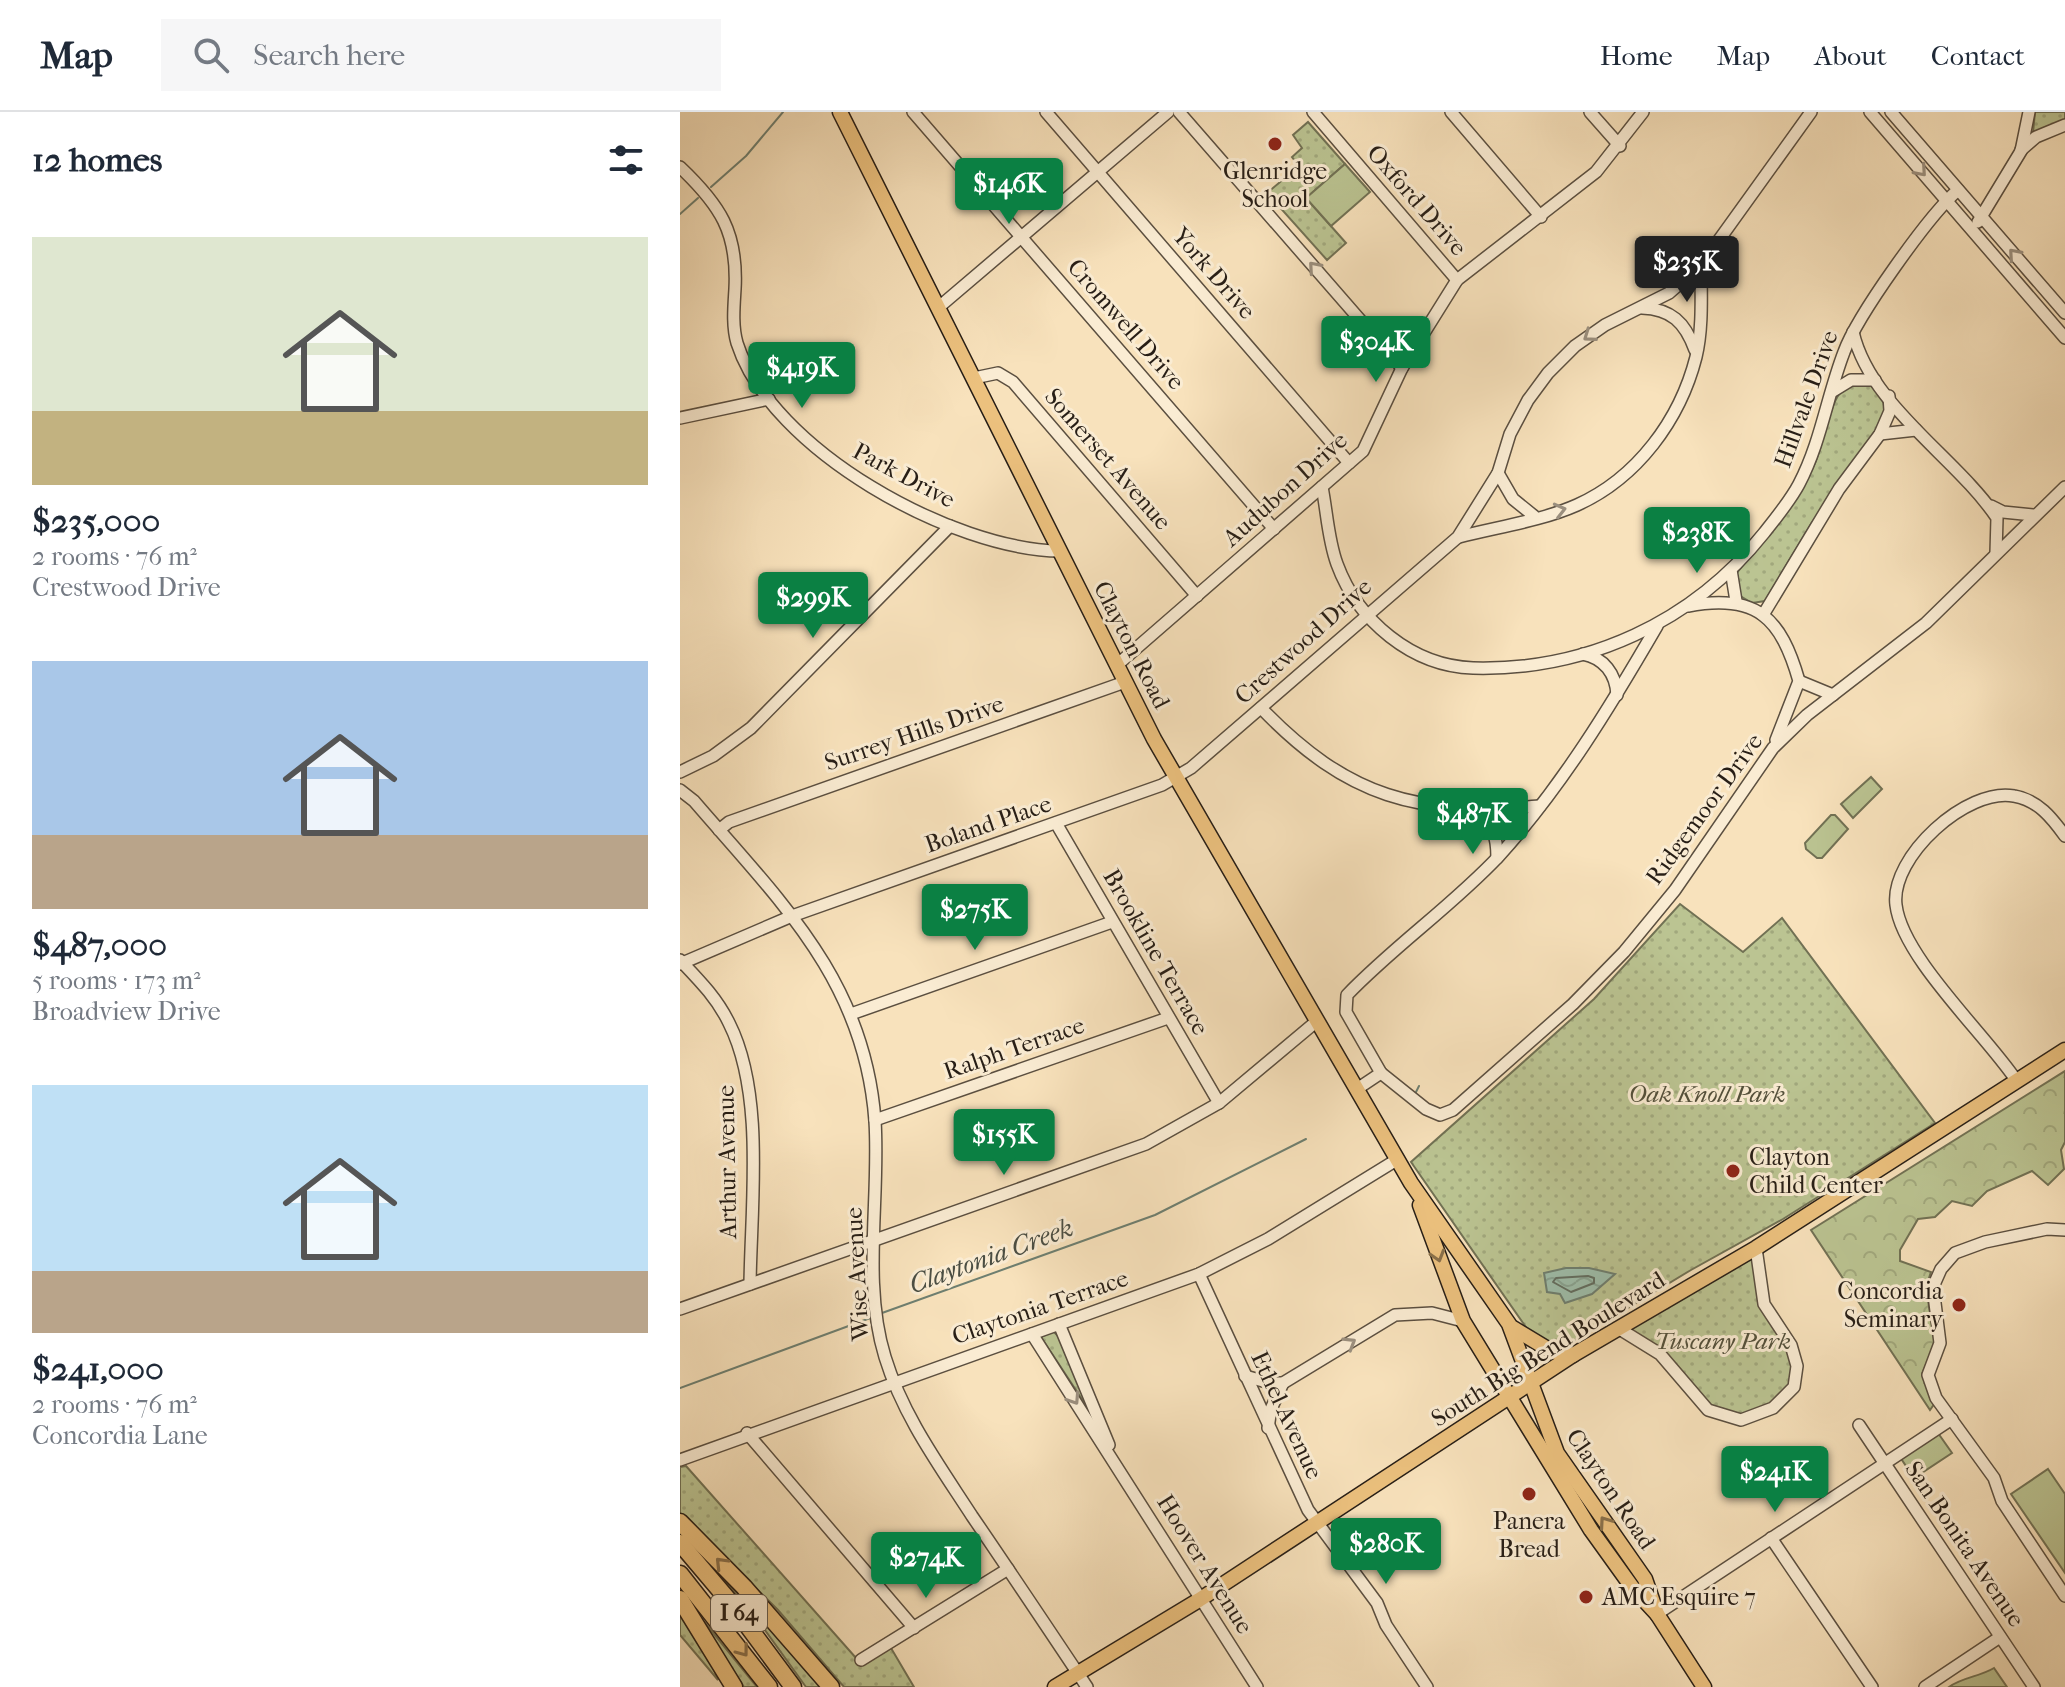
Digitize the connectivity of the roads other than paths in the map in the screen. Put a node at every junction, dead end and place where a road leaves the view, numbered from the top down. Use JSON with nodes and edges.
{"nodes":[{"id":1,"x":840,"y":112,"type":"edge"},
{"id":2,"x":913,"y":112,"type":"edge"},
{"id":3,"x":1046,"y":112,"type":"edge"},
{"id":4,"x":1168,"y":112,"type":"edge"},
{"id":5,"x":1179,"y":112,"type":"edge"},
{"id":6,"x":1313,"y":112,"type":"edge"},
{"id":7,"x":1451,"y":112,"type":"edge"},
{"id":8,"x":1590,"y":112,"type":"edge"},
{"id":9,"x":1643,"y":112,"type":"edge"},
{"id":10,"x":1811,"y":112,"type":"edge"},
{"id":11,"x":1870,"y":112,"type":"edge"},
{"id":12,"x":1891,"y":112,"type":"edge"},
{"id":13,"x":2029,"y":112,"type":"edge"},
{"id":14,"x":2065,"y":125,"type":"edge"},
{"id":15,"x":1620,"y":146,"type":"junction"},
{"id":16,"x":2021,"y":151,"type":"junction"},
{"id":17,"x":680,"y":167,"type":"edge"},
{"id":18,"x":1098,"y":172,"type":"junction"},
{"id":19,"x":1958,"y":190,"type":"junction"},
{"id":20,"x":1946,"y":200,"type":"junction"},
{"id":21,"x":1981,"y":216,"type":"junction"},
{"id":22,"x":1541,"y":217,"type":"junction"},
{"id":23,"x":1971,"y":230,"type":"junction"},
{"id":24,"x":1022,"y":238,"type":"junction"},
{"id":25,"x":1701,"y":265,"type":"junction"},
{"id":26,"x":1457,"y":280,"type":"junction"},
{"id":27,"x":939,"y":307,"type":"junction"},
{"id":28,"x":1639,"y":308,"type":"junction"},
{"id":29,"x":2065,"y":313,"type":"edge"},
{"id":30,"x":1853,"y":331,"type":"junction"},
{"id":31,"x":2065,"y":338,"type":"edge"},
{"id":32,"x":1696,"y":354,"type":"junction"},
{"id":33,"x":1402,"y":368,"type":"junction"},
{"id":34,"x":974,"y":378,"type":"junction"},
{"id":35,"x":1875,"y":380,"type":"junction"},
{"id":36,"x":1833,"y":391,"type":"junction"},
{"id":37,"x":1889,"y":396,"type":"junction"},
{"id":38,"x":769,"y":399,"type":"junction"},
{"id":39,"x":680,"y":418,"type":"edge"},
{"id":40,"x":1916,"y":430,"type":"junction"},
{"id":41,"x":1880,"y":434,"type":"junction"},
{"id":42,"x":1349,"y":463,"type":"junction"},
{"id":43,"x":1498,"y":473,"type":"junction"},
{"id":44,"x":1322,"y":487,"type":"junction"},
{"id":45,"x":2065,"y":487,"type":"edge"},
{"id":46,"x":1987,"y":504,"type":"junction"},
{"id":47,"x":2033,"y":515,"type":"junction"},
{"id":48,"x":1534,"y":516,"type":"junction"},
{"id":49,"x":950,"y":526,"type":"junction"},
{"id":50,"x":1274,"y":529,"type":"junction"},
{"id":51,"x":1458,"y":537,"type":"junction"},
{"id":52,"x":1060,"y":551,"type":"junction"},
{"id":53,"x":1996,"y":553,"type":"junction"},
{"id":54,"x":1731,"y":570,"type":"junction"},
{"id":55,"x":1197,"y":596,"type":"junction"},
{"id":56,"x":1736,"y":601,"type":"junction"},
{"id":57,"x":1688,"y":606,"type":"junction"},
{"id":58,"x":1366,"y":613,"type":"junction"},
{"id":59,"x":1763,"y":615,"type":"junction"},
{"id":60,"x":1658,"y":626,"type":"junction"},
{"id":61,"x":1583,"y":654,"type":"junction"},
{"id":62,"x":1117,"y":665,"type":"junction"},
{"id":63,"x":1799,"y":681,"type":"junction"},
{"id":64,"x":1125,"y":682,"type":"junction"},
{"id":65,"x":1833,"y":695,"type":"junction"},
{"id":66,"x":1617,"y":696,"type":"junction"},
{"id":67,"x":1261,"y":708,"type":"junction"},
{"id":68,"x":1773,"y":748,"type":"junction"},
{"id":69,"x":680,"y":772,"type":"edge"},
{"id":70,"x":1176,"y":778,"type":"junction"},
{"id":71,"x":680,"y":790,"type":"edge"},
{"id":72,"x":1540,"y":806,"type":"junction"},
{"id":73,"x":1476,"y":810,"type":"junction"},
{"id":74,"x":1056,"y":823,"type":"junction"},
{"id":75,"x":719,"y":830,"type":"junction"},
{"id":76,"x":2065,"y":836,"type":"edge"},
{"id":77,"x":1497,"y":858,"type":"junction"},
{"id":78,"x":792,"y":916,"type":"junction"},
{"id":79,"x":1112,"y":922,"type":"junction"},
{"id":80,"x":681,"y":962,"type":"edge"},
{"id":81,"x":851,"y":1014,"type":"junction"},
{"id":82,"x":1168,"y":1018,"type":"junction"},
{"id":83,"x":1317,"y":1021,"type":"junction"},
{"id":84,"x":2065,"y":1050,"type":"edge"},
{"id":85,"x":1381,"y":1073,"type":"junction"},
{"id":86,"x":2016,"y":1080,"type":"junction"},
{"id":87,"x":1357,"y":1089,"type":"junction"},
{"id":88,"x":1219,"y":1103,"type":"junction"},
{"id":89,"x":875,"y":1120,"type":"junction"},
{"id":90,"x":1398,"y":1159,"type":"junction"},
{"id":91,"x":1411,"y":1183,"type":"junction"},
{"id":92,"x":2065,"y":1230,"type":"edge"},
{"id":93,"x":875,"y":1242,"type":"junction"},
{"id":94,"x":1756,"y":1248,"type":"junction"},
{"id":95,"x":1199,"y":1274,"type":"junction"},
{"id":96,"x":750,"y":1284,"type":"junction"},
{"id":97,"x":680,"y":1309,"type":"edge"},
{"id":98,"x":1463,"y":1321,"type":"junction"},
{"id":99,"x":1059,"y":1324,"type":"junction"},
{"id":100,"x":1509,"y":1324,"type":"junction"},
{"id":101,"x":1618,"y":1328,"type":"junction"},
{"id":102,"x":1032,"y":1334,"type":"junction"},
{"id":103,"x":1573,"y":1355,"type":"junction"},
{"id":104,"x":1245,"y":1376,"type":"junction"},
{"id":105,"x":893,"y":1381,"type":"junction"},
{"id":106,"x":1283,"y":1383,"type":"junction"},
{"id":107,"x":1531,"y":1384,"type":"junction"},
{"id":108,"x":1510,"y":1398,"type":"junction"},
{"id":109,"x":1952,"y":1419,"type":"junction"},
{"id":110,"x":1859,"y":1425,"type":"dead end"},
{"id":111,"x":1268,"y":1429,"type":"junction"},
{"id":112,"x":747,"y":1433,"type":"junction"},
{"id":113,"x":680,"y":1460,"type":"edge"},
{"id":114,"x":1884,"y":1462,"type":"junction"},
{"id":115,"x":1116,"y":1464,"type":"junction"},
{"id":116,"x":680,"y":1522,"type":"edge"},
{"id":117,"x":1317,"y":1523,"type":"junction"},
{"id":118,"x":1771,"y":1538,"type":"junction"},
{"id":119,"x":680,"y":1543,"type":"edge"},
{"id":120,"x":1008,"y":1569,"type":"junction"},
{"id":121,"x":680,"y":1574,"type":"edge"},
{"id":122,"x":2065,"y":1596,"type":"edge"},
{"id":123,"x":680,"y":1599,"type":"edge"},
{"id":124,"x":1199,"y":1600,"type":"junction"},
{"id":125,"x":1657,"y":1614,"type":"junction"},
{"id":126,"x":914,"y":1628,"type":"junction"},
{"id":127,"x":2000,"y":1637,"type":"junction"},
{"id":128,"x":861,"y":1660,"type":"dead end"},
{"id":129,"x":1078,"y":1673,"type":"junction"},
{"id":130,"x":734,"y":1687,"type":"edge"},
{"id":131,"x":769,"y":1687,"type":"edge"},
{"id":132,"x":793,"y":1687,"type":"edge"},
{"id":133,"x":831,"y":1687,"type":"edge"},
{"id":134,"x":1055,"y":1687,"type":"edge"},
{"id":135,"x":1087,"y":1687,"type":"edge"},
{"id":136,"x":1257,"y":1687,"type":"edge"},
{"id":137,"x":1427,"y":1687,"type":"edge"},
{"id":138,"x":1704,"y":1687,"type":"edge"},
{"id":139,"x":1872,"y":1687,"type":"edge"},
{"id":140,"x":1925,"y":1687,"type":"edge"},
{"id":141,"x":2034,"y":1687,"type":"edge"}],
"edges":[{"from":1,"to":27,"type":"main road","name":"Clayton Road"},
{"from":2,"to":24,"type":"street","name":"Cromwell Drive"},
{"from":3,"to":18,"type":"street","name":"York Drive"},
{"from":4,"to":18,"type":"street"},
{"from":33,"to":5,"type":"street","one_way":true},
{"from":6,"to":26,"type":"street","name":"Oxford Drive"},
{"from":7,"to":22,"type":"street"},
{"from":8,"to":15,"type":"street"},
{"from":9,"to":15,"type":"street","name":"Audubon Drive"},
{"from":10,"to":25,"type":"street","name":"Crestwood Drive"},
{"from":11,"to":20,"type":"street","one_way":true},
{"from":12,"to":19,"type":"street"},
{"from":13,"to":16,"type":"street"},
{"from":14,"to":16,"type":"street"},
{"from":15,"to":22,"type":"street","name":"Audubon Drive"},
{"from":16,"to":21,"type":"street"},
{"from":17,"to":38,"type":"street","name":"Park Drive"},
{"from":18,"to":24,"type":"street"},
{"from":18,"to":42,"type":"street","name":"York Drive"},
{"from":19,"to":20,"type":"street","name":"Hillvale Drive"},
{"from":19,"to":21,"type":"street"},
{"from":20,"to":23,"type":"street"},
{"from":20,"to":30,"type":"street","name":"Hillvale Drive"},
{"from":21,"to":23,"type":"street"},
{"from":29,"to":21,"type":"street","one_way":true},
{"from":22,"to":26,"type":"street","name":"Audubon Drive"},
{"from":23,"to":31,"type":"street"},
{"from":24,"to":27,"type":"street"},
{"from":24,"to":50,"type":"street","name":"Cromwell Drive"},
{"from":25,"to":28,"type":"street","name":"Crestwood Drive"},
{"from":25,"to":32,"type":"street","name":"Crestwood Drive"},
{"from":26,"to":33,"type":"street","name":"Audubon Drive"},
{"from":27,"to":34,"type":"main road","name":"Clayton Road"},
{"from":28,"to":32,"type":"street"},
{"from":28,"to":43,"type":"street","name":"Crestwood Drive","one_way":true},
{"from":30,"to":35,"type":"street"},
{"from":30,"to":36,"type":"street","name":"Hillvale Drive"},
{"from":48,"to":32,"type":"street","name":"Crestwood Drive","one_way":true},
{"from":33,"to":42,"type":"street","name":"Audubon Drive"},
{"from":34,"to":52,"type":"main road","name":"Clayton Road"},
{"from":34,"to":55,"type":"street","name":"Somerset Avenue"},
{"from":35,"to":36,"type":"street"},
{"from":35,"to":37,"type":"street"},
{"from":36,"to":54,"type":"street","name":"Hillvale Drive"},
{"from":37,"to":40,"type":"street"},
{"from":37,"to":41,"type":"street"},
{"from":38,"to":39,"type":"street"},
{"from":38,"to":49,"type":"street","name":"Park Drive"},
{"from":40,"to":41,"type":"street"},
{"from":40,"to":46,"type":"street"},
{"from":41,"to":59,"type":"street"},
{"from":42,"to":44,"type":"street","name":"Audubon Drive"},
{"from":43,"to":48,"type":"street"},
{"from":43,"to":51,"type":"street","name":"Crestwood Drive"},
{"from":44,"to":50,"type":"street","name":"Audubon Drive"},
{"from":44,"to":58,"type":"street","name":"Hillvale Drive"},
{"from":45,"to":47,"type":"street","name":"Ridgemoor Drive"},
{"from":46,"to":47,"type":"street"},
{"from":46,"to":53,"type":"street"},
{"from":47,"to":53,"type":"street","name":"Ridgemoor Drive"},
{"from":48,"to":51,"type":"street","name":"Crestwood Drive"},
{"from":49,"to":52,"type":"street","name":"Park Drive"},
{"from":49,"to":69,"type":"street"},
{"from":50,"to":55,"type":"street","name":"Audubon Drive"},
{"from":51,"to":58,"type":"street","name":"Crestwood Drive"},
{"from":52,"to":62,"type":"main road","name":"Clayton Road"},
{"from":53,"to":65,"type":"street","name":"Ridgemoor Drive"},
{"from":54,"to":56,"type":"street"},
{"from":54,"to":57,"type":"street","name":"Hillvale Drive"},
{"from":55,"to":62,"type":"street","name":"Audubon Drive"},
{"from":56,"to":57,"type":"street"},
{"from":56,"to":59,"type":"street"},
{"from":57,"to":60,"type":"street","name":"Hillvale Drive"},
{"from":58,"to":61,"type":"street","name":"Hillvale Drive"},
{"from":58,"to":67,"type":"street","name":"Crestwood Drive"},
{"from":59,"to":63,"type":"street"},
{"from":60,"to":61,"type":"street","name":"Hillvale Drive"},
{"from":60,"to":66,"type":"street"},
{"from":61,"to":66,"type":"street"},
{"from":62,"to":64,"type":"main road","name":"Clayton Road"},
{"from":63,"to":65,"type":"street"},
{"from":63,"to":68,"type":"street"},
{"from":64,"to":70,"type":"main road","name":"Clayton Road"},
{"from":64,"to":75,"type":"street","name":"Surrey Hills Drive"},
{"from":65,"to":68,"type":"street","name":"Ridgemoor Drive"},
{"from":66,"to":72,"type":"street"},
{"from":67,"to":70,"type":"street","name":"Crestwood Drive"},
{"from":67,"to":73,"type":"street"},
{"from":68,"to":85,"type":"street","name":"Ridgemoor Drive"},
{"from":70,"to":74,"type":"street","name":"Boland Place"},
{"from":70,"to":83,"type":"main road","name":"Clayton Road"},
{"from":71,"to":75,"type":"street","name":"Wise Avenue"},
{"from":72,"to":73,"type":"street"},
{"from":72,"to":77,"type":"street"},
{"from":73,"to":77,"type":"street"},
{"from":74,"to":78,"type":"street","name":"Boland Place"},
{"from":74,"to":79,"type":"street","name":"Brookline Terrace"},
{"from":75,"to":78,"type":"street","name":"Wise Avenue"},
{"from":76,"to":86,"type":"street"},
{"from":77,"to":85,"type":"street"},
{"from":78,"to":80,"type":"street","name":"Boland Place"},
{"from":78,"to":81,"type":"street","name":"Wise Avenue"},
{"from":79,"to":81,"type":"street"},
{"from":79,"to":82,"type":"street","name":"Brookline Terrace"},
{"from":80,"to":96,"type":"street","name":"Arthur Avenue"},
{"from":81,"to":89,"type":"street","name":"Wise Avenue"},
{"from":82,"to":88,"type":"street","name":"Brookline Terrace"},
{"from":82,"to":89,"type":"street","name":"Ralph Terrace"},
{"from":83,"to":87,"type":"main road","name":"Clayton Road"},
{"from":83,"to":88,"type":"street"},
{"from":84,"to":86,"type":"main road","name":"South Big Bend Boulevard"},
{"from":85,"to":87,"type":"street"},
{"from":86,"to":94,"type":"main road","name":"South Big Bend Boulevard"},
{"from":87,"to":90,"type":"main road","name":"Clayton Road"},
{"from":88,"to":93,"type":"street"},
{"from":89,"to":93,"type":"street","name":"Wise Avenue"},
{"from":90,"to":91,"type":"main road","name":"Clayton Road"},
{"from":90,"to":95,"type":"street","name":"Claytonia Terrace"},
{"from":91,"to":98,"type":"main road","name":"Clayton Road","one_way":true},
{"from":91,"to":100,"type":"main road","name":"Clayton Road"},
{"from":92,"to":109,"type":"street"},
{"from":93,"to":96,"type":"street"},
{"from":93,"to":105,"type":"street","name":"Wise Avenue"},
{"from":94,"to":101,"type":"main road","name":"South Big Bend Boulevard"},
{"from":94,"to":101,"type":"street"},
{"from":95,"to":99,"type":"street","name":"Claytonia Terrace"},
{"from":95,"to":104,"type":"street","name":"Ethel Avenue"},
{"from":96,"to":97,"type":"street"},
{"from":106,"to":98,"type":"street","one_way":true},
{"from":98,"to":108,"type":"main road","name":"Clayton Road"},
{"from":99,"to":102,"type":"street","name":"Claytonia Terrace"},
{"from":99,"to":115,"type":"street","name":"Hoover Avenue"},
{"from":100,"to":103,"type":"main road"},
{"from":100,"to":107,"type":"main road","name":"Clayton Road"},
{"from":101,"to":103,"type":"main road","name":"South Big Bend Boulevard"},
{"from":102,"to":105,"type":"street","name":"Claytonia Terrace"},
{"from":102,"to":115,"type":"street","name":"Hoover Avenue","one_way":true},
{"from":103,"to":107,"type":"main road","name":"South Big Bend Boulevard"},
{"from":104,"to":106,"type":"street"},
{"from":104,"to":111,"type":"street","name":"Ethel Avenue"},
{"from":105,"to":112,"type":"street","name":"Claytonia Terrace"},
{"from":105,"to":120,"type":"street","name":"Wise Avenue"},
{"from":106,"to":111,"type":"street"},
{"from":107,"to":108,"type":"main road","name":"South Big Bend Boulevard"},
{"from":125,"to":107,"type":"main road","name":"Clayton Road","one_way":true},
{"from":108,"to":117,"type":"main road","name":"South Big Bend Boulevard"},
{"from":108,"to":125,"type":"main road","name":"Clayton Road"},
{"from":109,"to":114,"type":"street"},
{"from":109,"to":122,"type":"street"},
{"from":110,"to":114,"type":"street","name":"San Bonita Avenue"},
{"from":111,"to":117,"type":"street","name":"Ethel Avenue"},
{"from":112,"to":113,"type":"street","name":"Claytonia Terrace"},
{"from":112,"to":126,"type":"street"},
{"from":114,"to":118,"type":"street"},
{"from":114,"to":127,"type":"street","name":"San Bonita Avenue"},
{"from":115,"to":124,"type":"street","name":"Hoover Avenue"},
{"from":133,"to":116,"type":"highway","one_way":true},
{"from":117,"to":124,"type":"main road","name":"South Big Bend Boulevard"},
{"from":117,"to":137,"type":"street","name":"Ethel Avenue"},
{"from":118,"to":125,"type":"street"},
{"from":118,"to":139,"type":"street"},
{"from":119,"to":132,"type":"highway","number":"I 64"},
{"from":120,"to":126,"type":"street"},
{"from":120,"to":129,"type":"street","name":"Wise Avenue"},
{"from":121,"to":131,"type":"highway","number":"I 64","one_way":true},
{"from":123,"to":130,"type":"highway"},
{"from":124,"to":129,"type":"main road","name":"South Big Bend Boulevard"},
{"from":124,"to":136,"type":"street","name":"Hoover Avenue"},
{"from":125,"to":138,"type":"main road","name":"Clayton Road"},
{"from":126,"to":128,"type":"street"},
{"from":127,"to":140,"type":"street"},
{"from":127,"to":141,"type":"street","name":"San Bonita Avenue"},
{"from":129,"to":134,"type":"main road","name":"South Big Bend Boulevard"},
{"from":129,"to":135,"type":"street","name":"Wise Avenue"}]}
